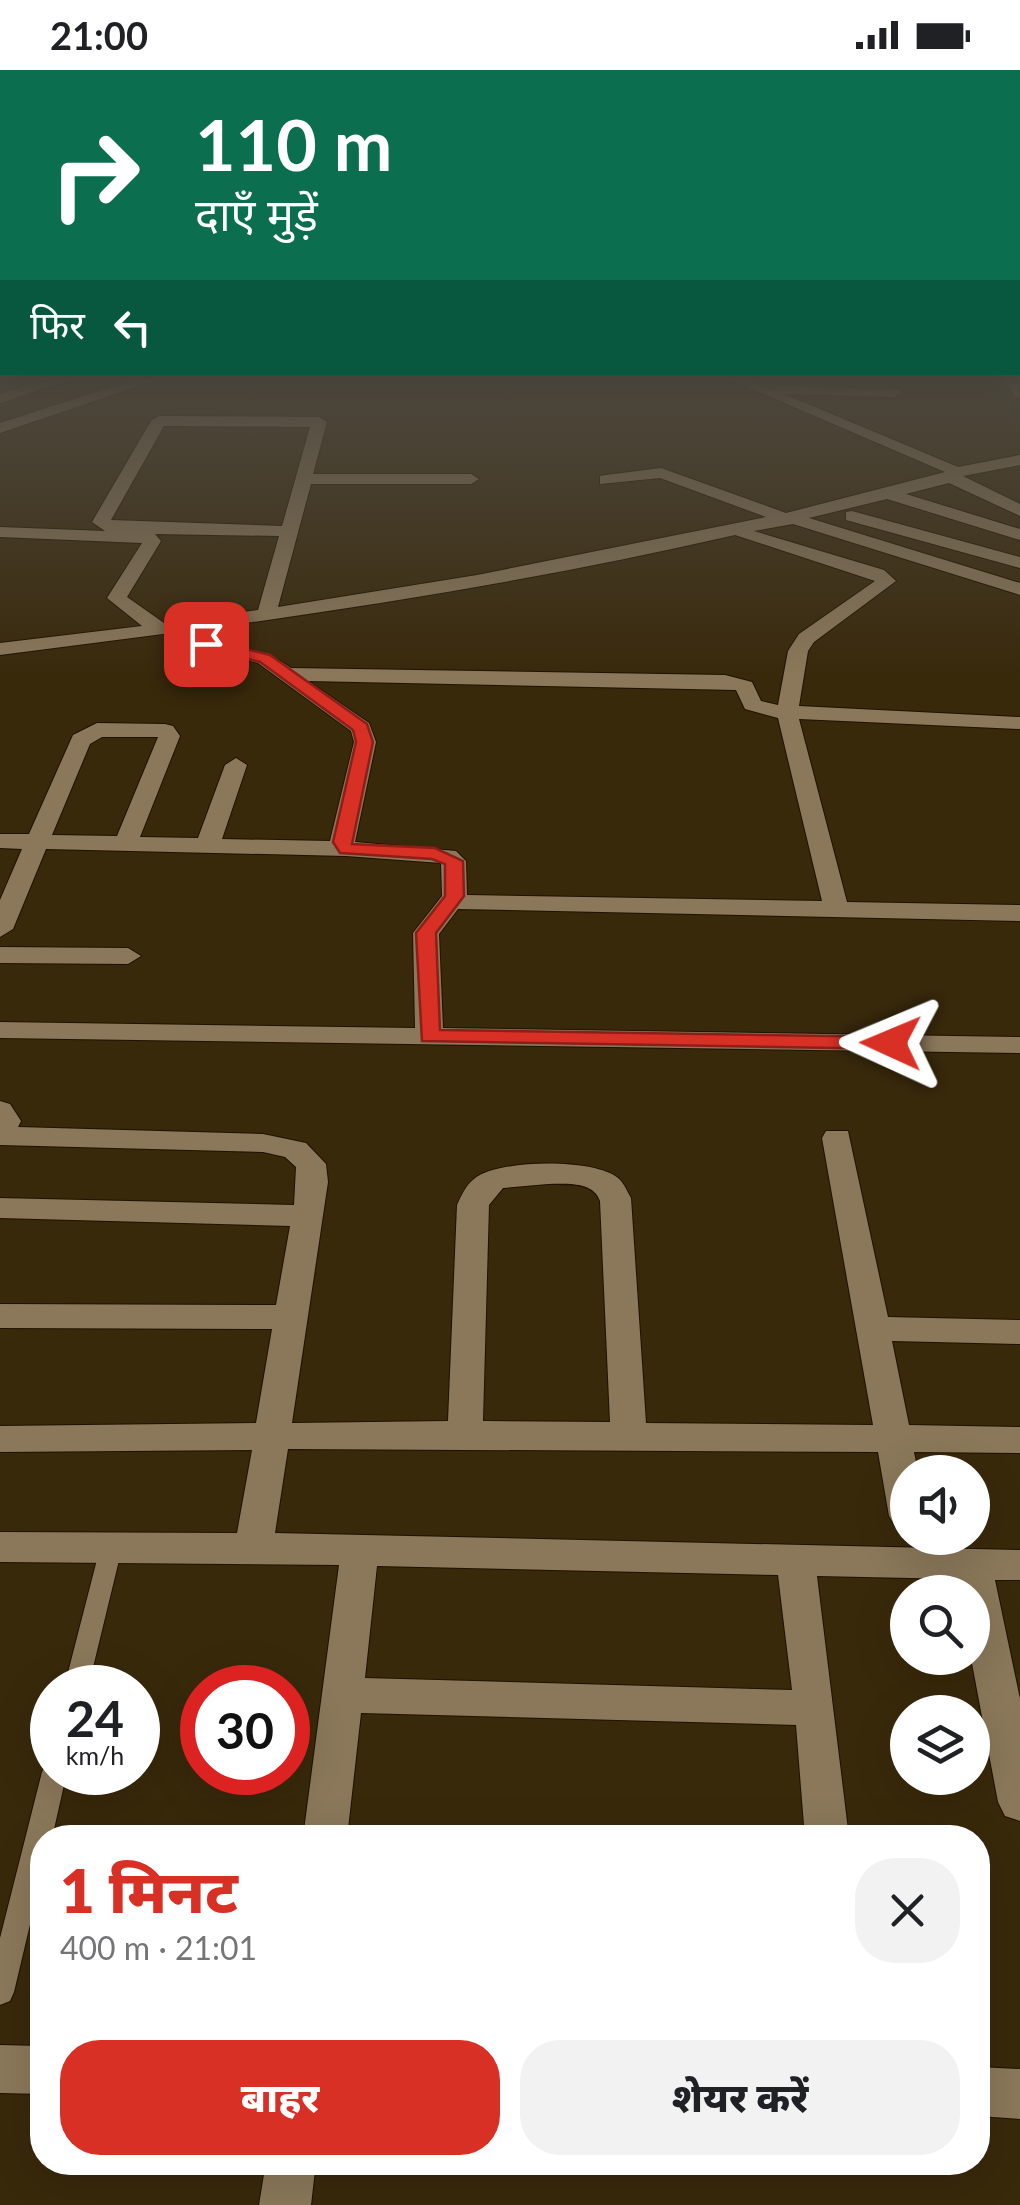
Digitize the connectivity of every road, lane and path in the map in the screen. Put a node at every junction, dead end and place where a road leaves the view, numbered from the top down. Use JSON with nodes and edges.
{"nodes":[{"id":1,"x":126,"y":477,"type":"edge"},
{"id":2,"x":632,"y":477,"type":"edge"},
{"id":3,"x":671,"y":477,"type":"edge"},
{"id":4,"x":947,"y":477,"type":"edge"},
{"id":5,"x":955,"y":477,"type":"edge"},
{"id":6,"x":304,"y":479,"type":"joint"},
{"id":7,"x":470,"y":479,"type":"dead end"},
{"id":8,"x":606,"y":480,"type":"dead end"},
{"id":9,"x":889,"y":494,"type":"junction"},
{"id":10,"x":830,"y":510,"type":"junction"},
{"id":11,"x":1020,"y":511,"type":"edge"},
{"id":12,"x":792,"y":520,"type":"junction"},
{"id":13,"x":288,"y":531,"type":"junction"},
{"id":14,"x":738,"y":531,"type":"junction"},
{"id":15,"x":0,"y":532,"type":"edge"},
{"id":16,"x":1020,"y":535,"type":"edge"},
{"id":17,"x":1020,"y":563,"type":"edge"},
{"id":18,"x":1019,"y":588,"type":"edge"},
{"id":19,"x":266,"y":617,"type":"junction"},
{"id":20,"x":169,"y":629,"type":"junction"},
{"id":21,"x":0,"y":649,"type":"edge"},
{"id":22,"x":284,"y":674,"type":"junction"},
{"id":23,"x":786,"y":712,"type":"junction"},
{"id":24,"x":1020,"y":723,"type":"edge"},
{"id":25,"x":236,"y":766,"type":"dead end"},
{"id":26,"x":0,"y":841,"type":"edge"},
{"id":27,"x":36,"y":841,"type":"junction"},
{"id":28,"x":126,"y":843,"type":"junction"},
{"id":29,"x":208,"y":845,"type":"junction"},
{"id":30,"x":346,"y":849,"type":"junction"},
{"id":31,"x":454,"y":896,"type":"junction"},
{"id":32,"x":836,"y":909,"type":"junction"},
{"id":33,"x":1020,"y":912,"type":"edge"},
{"id":34,"x":0,"y":929,"type":"edge"},
{"id":35,"x":0,"y":956,"type":"edge"},
{"id":36,"x":128,"y":956,"type":"dead end"},
{"id":37,"x":0,"y":1030,"type":"edge"},
{"id":38,"x":429,"y":1036,"type":"junction"},
{"id":39,"x":1016,"y":1051,"type":"edge"},
{"id":40,"x":0,"y":1110,"type":"edge"},
{"id":41,"x":837,"y":1138,"type":"dead end"},
{"id":42,"x":0,"y":1208,"type":"edge"},
{"id":43,"x":306,"y":1216,"type":"junction"},
{"id":44,"x":0,"y":1316,"type":"edge"},
{"id":45,"x":290,"y":1317,"type":"junction"},
{"id":46,"x":874,"y":1329,"type":"junction"},
{"id":47,"x":1020,"y":1332,"type":"edge"},
{"id":48,"x":465,"y":1434,"type":"junction"},
{"id":49,"x":629,"y":1436,"type":"junction"},
{"id":50,"x":271,"y":1437,"type":"junction"},
{"id":51,"x":892,"y":1437,"type":"junction"},
{"id":52,"x":0,"y":1439,"type":"edge"},
{"id":53,"x":1020,"y":1440,"type":"edge"},
{"id":54,"x":896,"y":1455,"type":"edge"},
{"id":55,"x":0,"y":1547,"type":"edge"},
{"id":56,"x":112,"y":1548,"type":"junction"},
{"id":57,"x":254,"y":1548,"type":"junction"},
{"id":58,"x":360,"y":1550,"type":"junction"},
{"id":59,"x":890,"y":1552,"type":"edge"},
{"id":60,"x":935,"y":1555,"type":"edge"},
{"id":61,"x":795,"y":1560,"type":"junction"},
{"id":62,"x":972,"y":1564,"type":"junction"},
{"id":63,"x":1020,"y":1565,"type":"edge"},
{"id":64,"x":82,"y":1665,"type":"edge"},
{"id":65,"x":344,"y":1696,"type":"junction"},
{"id":66,"x":815,"y":1708,"type":"junction"},
{"id":67,"x":49,"y":1795,"type":"edge"},
{"id":68,"x":1020,"y":1802,"type":"edge"},
{"id":69,"x":42,"y":1825,"type":"edge"},
{"id":70,"x":328,"y":1825,"type":"edge"},
{"id":71,"x":826,"y":1825,"type":"edge"},
{"id":72,"x":30,"y":1872,"type":"edge"},
{"id":73,"x":0,"y":1992,"type":"edge"},
{"id":74,"x":0,"y":2069,"type":"edge"},
{"id":75,"x":30,"y":2070,"type":"edge"},
{"id":76,"x":990,"y":2093,"type":"edge"},
{"id":77,"x":1020,"y":2094,"type":"edge"},
{"id":78,"x":289,"y":2175,"type":"edge"},
{"id":79,"x":286,"y":2205,"type":"edge"}],
"edges":[{"from":1,"to":13,"type":"street"},
{"from":2,"to":8,"type":"street"},
{"from":3,"to":12,"type":"street"},
{"from":4,"to":9,"type":"street"},
{"from":5,"to":11,"type":"street"},
{"from":6,"to":7,"type":"street"},
{"from":6,"to":13,"type":"street"},
{"from":9,"to":10,"type":"street"},
{"from":9,"to":16,"type":"street"},
{"from":10,"to":12,"type":"street"},
{"from":10,"to":17,"type":"street"},
{"from":12,"to":14,"type":"street"},
{"from":12,"to":18,"type":"street"},
{"from":13,"to":19,"type":"street"},
{"from":14,"to":19,"type":"street"},
{"from":14,"to":23,"type":"street"},
{"from":15,"to":20,"type":"street"},
{"from":19,"to":20,"type":"street"},
{"from":20,"to":21,"type":"street"},
{"from":20,"to":22,"type":"street"},
{"from":22,"to":23,"type":"street"},
{"from":22,"to":30,"type":"street"},
{"from":23,"to":24,"type":"street"},
{"from":23,"to":32,"type":"street"},
{"from":25,"to":29,"type":"street"},
{"from":26,"to":27,"type":"street"},
{"from":27,"to":28,"type":"street"},
{"from":27,"to":28,"type":"street"},
{"from":27,"to":34,"type":"street"},
{"from":28,"to":29,"type":"street"},
{"from":29,"to":30,"type":"street"},
{"from":30,"to":31,"type":"street"},
{"from":31,"to":32,"type":"street"},
{"from":31,"to":38,"type":"street"},
{"from":32,"to":33,"type":"street"},
{"from":35,"to":36,"type":"street"},
{"from":37,"to":38,"type":"street"},
{"from":38,"to":39,"type":"street"},
{"from":40,"to":43,"type":"street"},
{"from":41,"to":46,"type":"street"},
{"from":42,"to":43,"type":"street"},
{"from":43,"to":45,"type":"street"},
{"from":44,"to":45,"type":"street"},
{"from":45,"to":50,"type":"street"},
{"from":46,"to":47,"type":"street"},
{"from":46,"to":51,"type":"street"},
{"from":48,"to":49,"type":"street"},
{"from":48,"to":49,"type":"street"},
{"from":48,"to":50,"type":"street"},
{"from":49,"to":51,"type":"street"},
{"from":50,"to":52,"type":"street"},
{"from":50,"to":57,"type":"street"},
{"from":51,"to":53,"type":"street"},
{"from":51,"to":54,"type":"street"},
{"from":55,"to":56,"type":"street"},
{"from":56,"to":57,"type":"street"},
{"from":56,"to":64,"type":"lane"},
{"from":57,"to":58,"type":"street"},
{"from":58,"to":61,"type":"street"},
{"from":58,"to":65,"type":"street"},
{"from":59,"to":61,"type":"street"},
{"from":60,"to":62,"type":"street"},
{"from":61,"to":66,"type":"street"},
{"from":62,"to":63,"type":"street"},
{"from":62,"to":68,"type":"street"},
{"from":65,"to":66,"type":"street"},
{"from":65,"to":70,"type":"street"},
{"from":66,"to":71,"type":"street"},
{"from":67,"to":69,"type":"lane"},
{"from":72,"to":73,"type":"lane"},
{"from":74,"to":75,"type":"street"},
{"from":76,"to":77,"type":"street"},
{"from":78,"to":79,"type":"street"}]}
